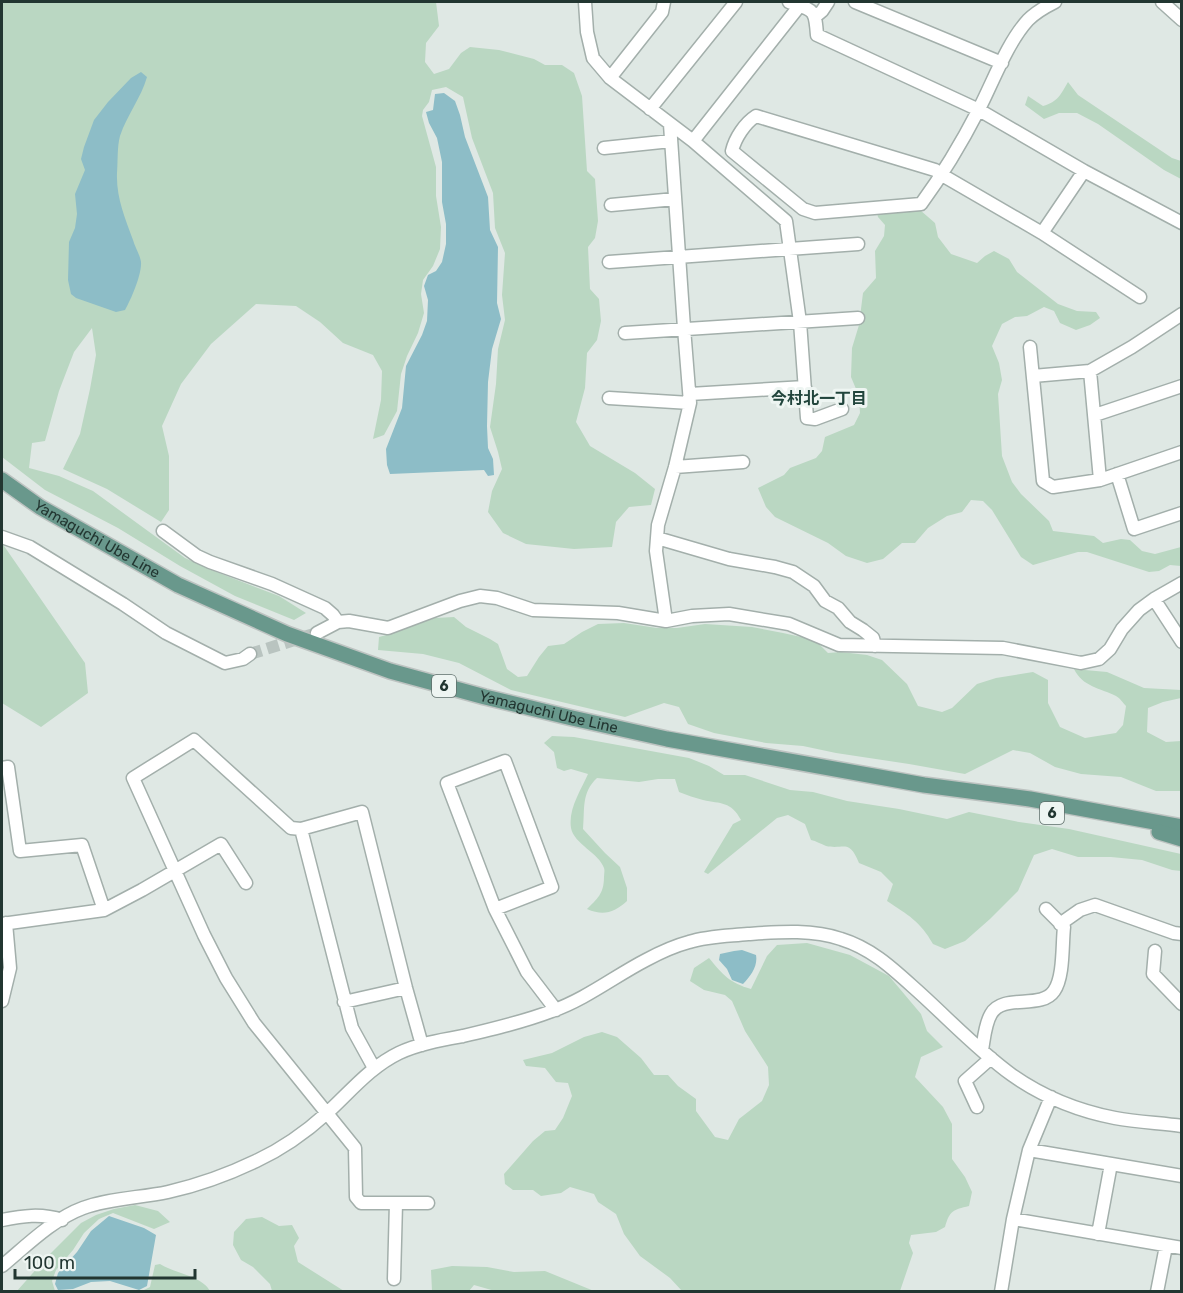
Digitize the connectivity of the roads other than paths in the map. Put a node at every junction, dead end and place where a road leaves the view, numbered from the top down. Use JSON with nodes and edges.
{"nodes":[{"id":1,"x":585,"y":2,"type":"edge"},
{"id":2,"x":664,"y":2,"type":"edge"},
{"id":3,"x":736,"y":2,"type":"edge"},
{"id":4,"x":828,"y":2,"type":"edge"},
{"id":5,"x":855,"y":2,"type":"edge"},
{"id":6,"x":1055,"y":2,"type":"edge"},
{"id":7,"x":1162,"y":2,"type":"edge"},
{"id":8,"x":794,"y":3,"type":"edge"},
{"id":9,"x":816,"y":16,"type":"junction"},
{"id":10,"x":1182,"y":20,"type":"edge"},
{"id":11,"x":1002,"y":63,"type":"junction"},
{"id":12,"x":610,"y":78,"type":"junction"},
{"id":13,"x":650,"y":109,"type":"junction"},
{"id":14,"x":979,"y":110,"type":"junction"},
{"id":15,"x":670,"y":124,"type":"junction"},
{"id":16,"x":671,"y":141,"type":"junction"},
{"id":17,"x":693,"y":141,"type":"junction"},
{"id":18,"x":604,"y":148,"type":"dead end"},
{"id":19,"x":1084,"y":171,"type":"junction"},
{"id":20,"x":942,"y":175,"type":"junction"},
{"id":21,"x":675,"y":200,"type":"junction"},
{"id":22,"x":610,"y":205,"type":"dead end"},
{"id":23,"x":1182,"y":223,"type":"edge"},
{"id":24,"x":1042,"y":233,"type":"junction"},
{"id":25,"x":858,"y":244,"type":"dead end"},
{"id":26,"x":790,"y":249,"type":"junction"},
{"id":27,"x":679,"y":258,"type":"junction"},
{"id":28,"x":609,"y":262,"type":"dead end"},
{"id":29,"x":1140,"y":297,"type":"dead end"},
{"id":30,"x":1182,"y":314,"type":"edge"},
{"id":31,"x":858,"y":318,"type":"dead end"},
{"id":32,"x":800,"y":322,"type":"junction"},
{"id":33,"x":684,"y":328,"type":"junction"},
{"id":34,"x":625,"y":333,"type":"dead end"},
{"id":35,"x":1030,"y":346,"type":"dead end"},
{"id":36,"x":1090,"y":371,"type":"junction"},
{"id":37,"x":1033,"y":376,"type":"junction"},
{"id":38,"x":1182,"y":386,"type":"edge"},
{"id":39,"x":805,"y":387,"type":"junction"},
{"id":40,"x":609,"y":398,"type":"dead end"},
{"id":41,"x":690,"y":398,"type":"junction"},
{"id":42,"x":842,"y":409,"type":"dead end"},
{"id":43,"x":1095,"y":415,"type":"junction"},
{"id":44,"x":1182,"y":452,"type":"edge"},
{"id":45,"x":743,"y":462,"type":"dead end"},
{"id":46,"x":675,"y":467,"type":"junction"},
{"id":47,"x":1117,"y":474,"type":"junction"},
{"id":48,"x":2,"y":480,"type":"edge"},
{"id":49,"x":1100,"y":480,"type":"junction"},
{"id":50,"x":1182,"y":513,"type":"edge"},
{"id":51,"x":163,"y":531,"type":"dead end"},
{"id":52,"x":2,"y":537,"type":"edge"},
{"id":53,"x":657,"y":538,"type":"junction"},
{"id":54,"x":1182,"y":583,"type":"edge"},
{"id":55,"x":1154,"y":599,"type":"junction"},
{"id":56,"x":666,"y":621,"type":"junction"},
{"id":57,"x":338,"y":622,"type":"junction"},
{"id":58,"x":317,"y":633,"type":"tunnel mouth"},
{"id":59,"x":1182,"y":642,"type":"edge"},
{"id":60,"x":875,"y":646,"type":"junction"},
{"id":61,"x":250,"y":654,"type":"tunnel mouth"},
{"id":62,"x":2,"y":768,"type":"edge"},
{"id":63,"x":924,"y":785,"type":"junction"},
{"id":64,"x":1182,"y":826,"type":"edge"},
{"id":65,"x":301,"y":829,"type":"junction"},
{"id":66,"x":1182,"y":837,"type":"edge"},
{"id":67,"x":175,"y":871,"type":"junction"},
{"id":68,"x":246,"y":883,"type":"dead end"},
{"id":69,"x":495,"y":909,"type":"junction"},
{"id":70,"x":1046,"y":909,"type":"dead end"},
{"id":71,"x":104,"y":910,"type":"junction"},
{"id":72,"x":4,"y":923,"type":"edge"},
{"id":73,"x":1060,"y":924,"type":"junction"},
{"id":74,"x":1182,"y":934,"type":"edge"},
{"id":75,"x":1155,"y":951,"type":"dead end"},
{"id":76,"x":6,"y":968,"type":"edge"},
{"id":77,"x":406,"y":988,"type":"junction"},
{"id":78,"x":2,"y":1001,"type":"edge"},
{"id":79,"x":344,"y":1002,"type":"junction"},
{"id":80,"x":1182,"y":1004,"type":"edge"},
{"id":81,"x":556,"y":1010,"type":"junction"},
{"id":82,"x":422,"y":1045,"type":"junction"},
{"id":83,"x":986,"y":1054,"type":"junction"},
{"id":84,"x":374,"y":1068,"type":"junction"},
{"id":85,"x":1051,"y":1097,"type":"junction"},
{"id":86,"x":977,"y":1107,"type":"dead end"},
{"id":87,"x":326,"y":1114,"type":"junction"},
{"id":88,"x":1182,"y":1126,"type":"edge"},
{"id":89,"x":1029,"y":1150,"type":"junction"},
{"id":90,"x":1111,"y":1164,"type":"junction"},
{"id":91,"x":1182,"y":1176,"type":"edge"},
{"id":92,"x":396,"y":1203,"type":"junction"},
{"id":93,"x":428,"y":1203,"type":"dead end"},
{"id":94,"x":1013,"y":1219,"type":"junction"},
{"id":95,"x":2,"y":1220,"type":"edge"},
{"id":96,"x":62,"y":1220,"type":"junction"},
{"id":97,"x":1098,"y":1234,"type":"junction"},
{"id":98,"x":1166,"y":1246,"type":"junction"},
{"id":99,"x":1182,"y":1248,"type":"edge"},
{"id":100,"x":2,"y":1266,"type":"edge"},
{"id":101,"x":394,"y":1279,"type":"dead end"},
{"id":102,"x":1001,"y":1292,"type":"edge"},
{"id":103,"x":1157,"y":1292,"type":"edge"}],
"edges":[{"from":1,"to":12,"type":"street"},
{"from":2,"to":12,"type":"street"},
{"from":3,"to":13,"type":"street"},
{"from":4,"to":9,"type":"street"},
{"from":5,"to":11,"type":"street"},
{"from":6,"to":11,"type":"street"},
{"from":7,"to":10,"type":"street"},
{"from":8,"to":9,"type":"street"},
{"from":8,"to":17,"type":"street"},
{"from":9,"to":14,"type":"street"},
{"from":11,"to":14,"type":"street"},
{"from":12,"to":13,"type":"street"},
{"from":13,"to":15,"type":"street"},
{"from":14,"to":19,"type":"street"},
{"from":14,"to":20,"type":"street"},
{"from":15,"to":16,"type":"street"},
{"from":15,"to":17,"type":"street"},
{"from":16,"to":18,"type":"street"},
{"from":16,"to":21,"type":"street"},
{"from":17,"to":26,"type":"street"},
{"from":19,"to":23,"type":"street"},
{"from":19,"to":24,"type":"street"},
{"from":20,"to":20,"type":"street"},
{"from":20,"to":24,"type":"street"},
{"from":21,"to":22,"type":"street"},
{"from":21,"to":27,"type":"street"},
{"from":24,"to":29,"type":"street"},
{"from":25,"to":26,"type":"street"},
{"from":26,"to":27,"type":"street"},
{"from":26,"to":32,"type":"street"},
{"from":27,"to":28,"type":"street"},
{"from":27,"to":33,"type":"street"},
{"from":30,"to":36,"type":"street"},
{"from":31,"to":32,"type":"street"},
{"from":32,"to":33,"type":"street"},
{"from":32,"to":39,"type":"street"},
{"from":33,"to":34,"type":"street"},
{"from":33,"to":41,"type":"street"},
{"from":35,"to":37,"type":"street"},
{"from":36,"to":37,"type":"street"},
{"from":36,"to":43,"type":"street"},
{"from":37,"to":49,"type":"street"},
{"from":38,"to":43,"type":"street"},
{"from":39,"to":41,"type":"street"},
{"from":39,"to":42,"type":"street"},
{"from":40,"to":41,"type":"street"},
{"from":41,"to":46,"type":"street"},
{"from":43,"to":49,"type":"street"},
{"from":44,"to":47,"type":"street"},
{"from":45,"to":46,"type":"street"},
{"from":46,"to":53,"type":"street"},
{"from":47,"to":49,"type":"street"},
{"from":47,"to":50,"type":"street"},
{"from":48,"to":63,"type":"main road","name":"Yamaguchi Ube Line","number":"6"},
{"from":51,"to":57,"type":"street"},
{"from":52,"to":61,"type":"street"},
{"from":53,"to":56,"type":"street"},
{"from":53,"to":60,"type":"street"},
{"from":54,"to":55,"type":"street"},
{"from":55,"to":59,"type":"street"},
{"from":55,"to":60,"type":"street"},
{"from":56,"to":57,"type":"street"},
{"from":56,"to":60,"type":"street"},
{"from":57,"to":58,"type":"street"},
{"from":62,"to":71,"type":"street"},
{"from":63,"to":64,"type":"main road","name":"Yamaguchi Ube Line","number":"6"},
{"from":63,"to":66,"type":"main road","name":"Yamaguchi Ube Line","number":"6"},
{"from":65,"to":67,"type":"street"},
{"from":65,"to":77,"type":"street"},
{"from":65,"to":79,"type":"street"},
{"from":67,"to":68,"type":"street"},
{"from":67,"to":71,"type":"street"},
{"from":67,"to":87,"type":"street"},
{"from":69,"to":69,"type":"street"},
{"from":69,"to":81,"type":"street"},
{"from":70,"to":73,"type":"street"},
{"from":71,"to":72,"type":"street"},
{"from":72,"to":76,"type":"street"},
{"from":73,"to":74,"type":"street"},
{"from":73,"to":83,"type":"street"},
{"from":75,"to":80,"type":"street"},
{"from":76,"to":78,"type":"street"},
{"from":77,"to":79,"type":"street"},
{"from":77,"to":82,"type":"street"},
{"from":79,"to":84,"type":"street"},
{"from":81,"to":82,"type":"street"},
{"from":81,"to":83,"type":"street"},
{"from":82,"to":84,"type":"street"},
{"from":83,"to":85,"type":"street"},
{"from":83,"to":86,"type":"street"},
{"from":84,"to":87,"type":"street"},
{"from":85,"to":88,"type":"street"},
{"from":85,"to":89,"type":"street"},
{"from":87,"to":92,"type":"street"},
{"from":87,"to":96,"type":"street"},
{"from":89,"to":90,"type":"street"},
{"from":89,"to":94,"type":"street"},
{"from":90,"to":91,"type":"street"},
{"from":90,"to":97,"type":"street"},
{"from":92,"to":93,"type":"street"},
{"from":92,"to":101,"type":"street"},
{"from":94,"to":97,"type":"street"},
{"from":94,"to":102,"type":"street"},
{"from":95,"to":96,"type":"street"},
{"from":96,"to":100,"type":"street"},
{"from":97,"to":98,"type":"street"},
{"from":98,"to":99,"type":"street"},
{"from":98,"to":103,"type":"street"}]}
